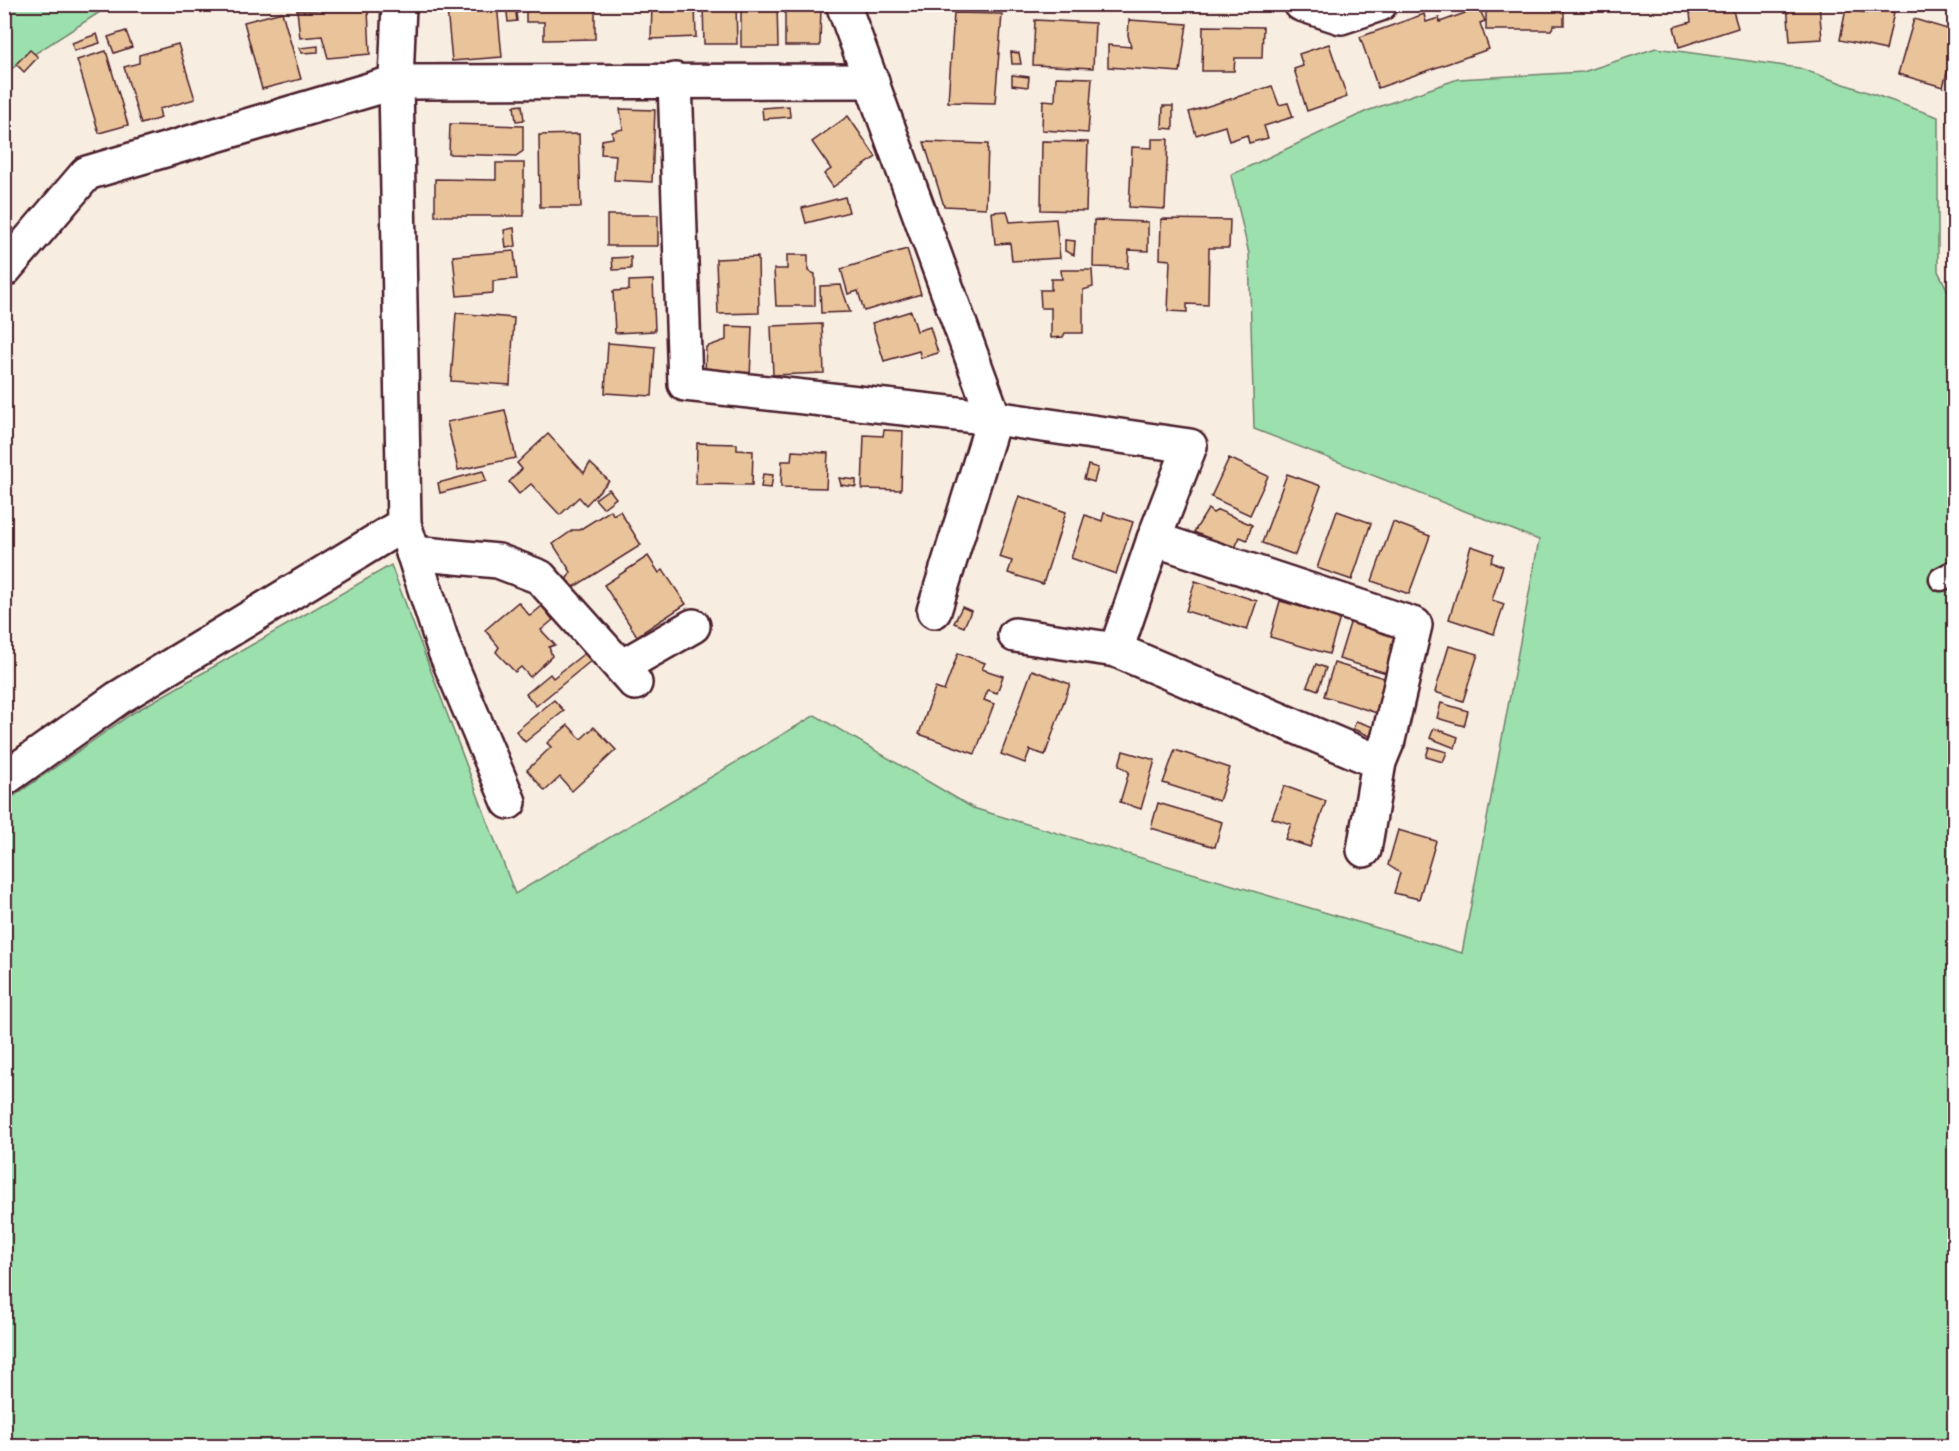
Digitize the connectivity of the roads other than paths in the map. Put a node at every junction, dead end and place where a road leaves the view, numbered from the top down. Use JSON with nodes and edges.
{"nodes":[{"id":1,"x":399,"y":4,"type":"edge"},
{"id":2,"x":843,"y":4,"type":"edge"},
{"id":3,"x":1380,"y":4,"type":"edge"},
{"id":4,"x":1304,"y":5,"type":"edge"},
{"id":5,"x":675,"y":80,"type":"junction"},
{"id":6,"x":872,"y":81,"type":"junction"},
{"id":7,"x":396,"y":82,"type":"junction"},
{"id":8,"x":4,"y":270,"type":"edge"},
{"id":9,"x":994,"y":418,"type":"junction"},
{"id":10,"x":409,"y":538,"type":"junction"},
{"id":11,"x":1154,"y":538,"type":"junction"},
{"id":12,"x":934,"y":611,"type":"dead end"},
{"id":13,"x":693,"y":626,"type":"dead end"},
{"id":14,"x":1015,"y":635,"type":"dead end"},
{"id":15,"x":1116,"y":650,"type":"junction"},
{"id":16,"x":1380,"y":762,"type":"junction"},
{"id":17,"x":4,"y":779,"type":"edge"},
{"id":18,"x":509,"y":802,"type":"dead end"},
{"id":19,"x":1364,"y":850,"type":"dead end"}],
"edges":[{"from":1,"to":7,"type":"street"},
{"from":2,"to":6,"type":"street"},
{"from":3,"to":4,"type":"street"},
{"from":5,"to":6,"type":"street"},
{"from":5,"to":7,"type":"street"},
{"from":5,"to":9,"type":"street"},
{"from":6,"to":9,"type":"street"},
{"from":7,"to":8,"type":"street"},
{"from":7,"to":10,"type":"street"},
{"from":9,"to":11,"type":"street"},
{"from":9,"to":12,"type":"street"},
{"from":10,"to":13,"type":"street"},
{"from":10,"to":17,"type":"street"},
{"from":10,"to":18,"type":"street"},
{"from":11,"to":15,"type":"street"},
{"from":11,"to":16,"type":"street"},
{"from":14,"to":15,"type":"street"},
{"from":15,"to":16,"type":"street"},
{"from":16,"to":19,"type":"street"}]}
